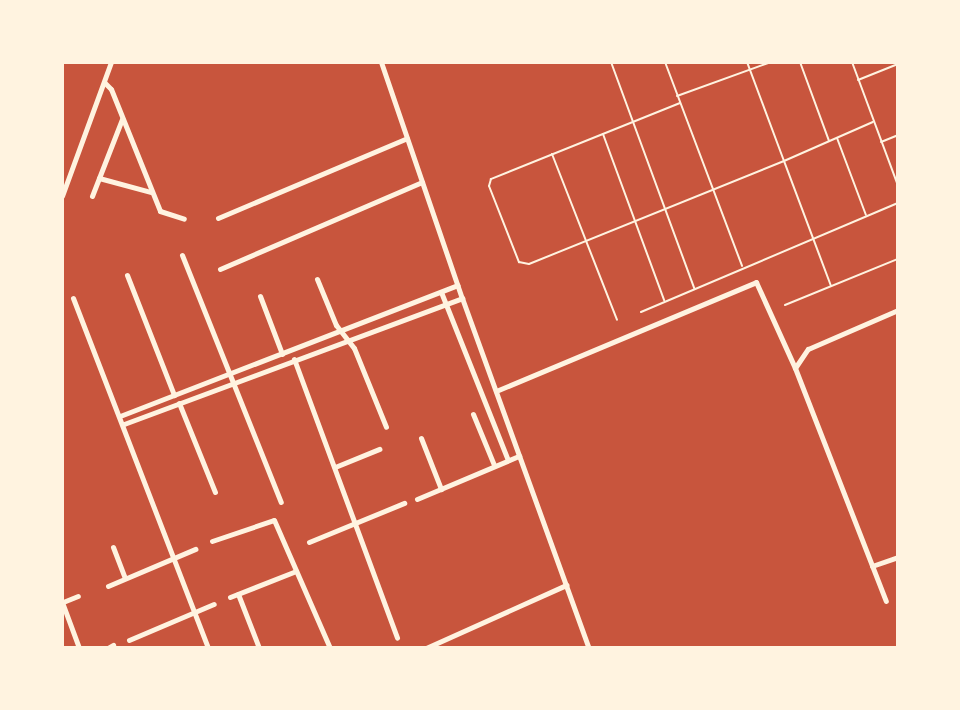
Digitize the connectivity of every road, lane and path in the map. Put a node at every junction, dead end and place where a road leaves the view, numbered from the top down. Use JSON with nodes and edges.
{"nodes":[{"id":1,"x":112,"y":62,"type":"edge"},
{"id":2,"x":381,"y":62,"type":"edge"},
{"id":3,"x":611,"y":62,"type":"edge"},
{"id":4,"x":665,"y":62,"type":"edge"},
{"id":5,"x":746,"y":62,"type":"edge"},
{"id":6,"x":771,"y":62,"type":"edge"},
{"id":7,"x":800,"y":62,"type":"edge"},
{"id":8,"x":852,"y":62,"type":"edge"},
{"id":9,"x":898,"y":64,"type":"edge"},
{"id":10,"x":749,"y":69,"type":"junction"},
{"id":11,"x":858,"y":80,"type":"junction"},
{"id":12,"x":104,"y":83,"type":"junction"},
{"id":13,"x":677,"y":96,"type":"junction"},
{"id":14,"x":680,"y":103,"type":"junction"},
{"id":15,"x":122,"y":118,"type":"junction"},
{"id":16,"x":633,"y":122,"type":"junction"},
{"id":17,"x":873,"y":122,"type":"junction"},
{"id":18,"x":602,"y":134,"type":"junction"},
{"id":19,"x":898,"y":135,"type":"edge"},
{"id":20,"x":407,"y":138,"type":"junction"},
{"id":21,"x":837,"y":138,"type":"junction"},
{"id":22,"x":829,"y":142,"type":"junction"},
{"id":23,"x":880,"y":142,"type":"junction"},
{"id":24,"x":552,"y":154,"type":"junction"},
{"id":25,"x":784,"y":161,"type":"junction"},
{"id":26,"x":99,"y":178,"type":"junction"},
{"id":27,"x":422,"y":182,"type":"junction"},
{"id":28,"x":898,"y":186,"type":"edge"},
{"id":29,"x":713,"y":191,"type":"junction"},
{"id":30,"x":152,"y":192,"type":"junction"},
{"id":31,"x":62,"y":196,"type":"edge"},
{"id":32,"x":92,"y":196,"type":"dead end"},
{"id":33,"x":898,"y":203,"type":"edge"},
{"id":34,"x":665,"y":210,"type":"junction"},
{"id":35,"x":866,"y":216,"type":"junction"},
{"id":36,"x":218,"y":218,"type":"dead end"},
{"id":37,"x":184,"y":219,"type":"dead end"},
{"id":38,"x":634,"y":222,"type":"junction"},
{"id":39,"x":813,"y":237,"type":"junction"},
{"id":40,"x":587,"y":241,"type":"junction"},
{"id":41,"x":182,"y":255,"type":"dead end"},
{"id":42,"x":898,"y":259,"type":"edge"},
{"id":43,"x":743,"y":267,"type":"junction"},
{"id":44,"x":220,"y":269,"type":"dead end"},
{"id":45,"x":127,"y":274,"type":"dead end"},
{"id":46,"x":317,"y":279,"type":"dead end"},
{"id":47,"x":458,"y":285,"type":"junction"},
{"id":48,"x":831,"y":286,"type":"junction"},
{"id":49,"x":694,"y":288,"type":"junction"},
{"id":50,"x":441,"y":292,"type":"junction"},
{"id":51,"x":260,"y":296,"type":"dead end"},
{"id":52,"x":73,"y":298,"type":"dead end"},
{"id":53,"x":462,"y":298,"type":"junction"},
{"id":54,"x":664,"y":301,"type":"junction"},
{"id":55,"x":446,"y":303,"type":"junction"},
{"id":56,"x":785,"y":305,"type":"dead end"},
{"id":57,"x":898,"y":310,"type":"edge"},
{"id":58,"x":641,"y":312,"type":"dead end"},
{"id":59,"x":617,"y":320,"type":"dead end"},
{"id":60,"x":340,"y":330,"type":"junction"},
{"id":61,"x":348,"y":339,"type":"junction"},
{"id":62,"x":282,"y":354,"type":"junction"},
{"id":63,"x":294,"y":359,"type":"junction"},
{"id":64,"x":795,"y":368,"type":"junction"},
{"id":65,"x":230,"y":374,"type":"junction"},
{"id":66,"x":233,"y":383,"type":"junction"},
{"id":67,"x":496,"y":390,"type":"junction"},
{"id":68,"x":174,"y":395,"type":"junction"},
{"id":69,"x":179,"y":403,"type":"junction"},
{"id":70,"x":473,"y":414,"type":"dead end"},
{"id":71,"x":120,"y":416,"type":"junction"},
{"id":72,"x":124,"y":424,"type":"junction"},
{"id":73,"x":386,"y":428,"type":"dead end"},
{"id":74,"x":421,"y":438,"type":"dead end"},
{"id":75,"x":379,"y":449,"type":"dead end"},
{"id":76,"x":519,"y":456,"type":"junction"},
{"id":77,"x":508,"y":460,"type":"junction"},
{"id":78,"x":494,"y":465,"type":"junction"},
{"id":79,"x":335,"y":467,"type":"junction"},
{"id":80,"x":441,"y":489,"type":"junction"},
{"id":81,"x":214,"y":492,"type":"dead end"},
{"id":82,"x":417,"y":499,"type":"dead end"},
{"id":83,"x":281,"y":502,"type":"dead end"},
{"id":84,"x":404,"y":503,"type":"dead end"},
{"id":85,"x":355,"y":523,"type":"junction"},
{"id":86,"x":212,"y":541,"type":"dead end"},
{"id":87,"x":309,"y":542,"type":"dead end"},
{"id":88,"x":113,"y":547,"type":"dead end"},
{"id":89,"x":195,"y":549,"type":"dead end"},
{"id":90,"x":174,"y":557,"type":"junction"},
{"id":91,"x":898,"y":557,"type":"edge"},
{"id":92,"x":872,"y":566,"type":"junction"},
{"id":93,"x":296,"y":571,"type":"junction"},
{"id":94,"x":125,"y":578,"type":"junction"},
{"id":95,"x":566,"y":585,"type":"junction"},
{"id":96,"x":108,"y":586,"type":"dead end"},
{"id":97,"x":238,"y":594,"type":"junction"},
{"id":98,"x":78,"y":596,"type":"dead end"},
{"id":99,"x":230,"y":597,"type":"dead end"},
{"id":100,"x":886,"y":601,"type":"dead end"},
{"id":101,"x":62,"y":602,"type":"edge"},
{"id":102,"x":214,"y":604,"type":"dead end"},
{"id":103,"x":195,"y":613,"type":"junction"},
{"id":104,"x":397,"y":638,"type":"dead end"},
{"id":105,"x":129,"y":640,"type":"dead end"},
{"id":106,"x":79,"y":648,"type":"edge"},
{"id":107,"x":208,"y":648,"type":"edge"},
{"id":108,"x":258,"y":648,"type":"edge"},
{"id":109,"x":330,"y":648,"type":"edge"},
{"id":110,"x":426,"y":648,"type":"edge"},
{"id":111,"x":589,"y":648,"type":"edge"}],
"edges":[{"from":1,"to":12,"type":"street"},
{"from":2,"to":20,"type":"street"},
{"from":3,"to":16,"type":"path"},
{"from":4,"to":13,"type":"path"},
{"from":5,"to":10,"type":"path"},
{"from":6,"to":10,"type":"path"},
{"from":7,"to":22,"type":"path"},
{"from":8,"to":11,"type":"path"},
{"from":9,"to":11,"type":"path"},
{"from":10,"to":13,"type":"path"},
{"from":10,"to":25,"type":"path"},
{"from":11,"to":17,"type":"path"},
{"from":12,"to":15,"type":"street"},
{"from":12,"to":31,"type":"street"},
{"from":13,"to":14,"type":"path"},
{"from":14,"to":16,"type":"path"},
{"from":14,"to":29,"type":"path"},
{"from":15,"to":26,"type":"street"},
{"from":15,"to":30,"type":"street"},
{"from":16,"to":18,"type":"path"},
{"from":16,"to":34,"type":"path"},
{"from":17,"to":21,"type":"path"},
{"from":17,"to":23,"type":"path"},
{"from":18,"to":24,"type":"path"},
{"from":18,"to":38,"type":"path"},
{"from":19,"to":23,"type":"path"},
{"from":20,"to":27,"type":"street"},
{"from":20,"to":36,"type":"street"},
{"from":21,"to":22,"type":"path"},
{"from":21,"to":35,"type":"path"},
{"from":22,"to":25,"type":"path"},
{"from":23,"to":28,"type":"path"},
{"from":24,"to":40,"type":"path"},
{"from":24,"to":40,"type":"path"},
{"from":25,"to":29,"type":"path"},
{"from":25,"to":39,"type":"path"},
{"from":26,"to":30,"type":"street"},
{"from":26,"to":32,"type":"street"},
{"from":27,"to":44,"type":"street"},
{"from":27,"to":47,"type":"street"},
{"from":29,"to":34,"type":"path"},
{"from":29,"to":43,"type":"path"},
{"from":30,"to":37,"type":"street"},
{"from":33,"to":35,"type":"path"},
{"from":34,"to":38,"type":"path"},
{"from":34,"to":49,"type":"path"},
{"from":35,"to":39,"type":"path"},
{"from":38,"to":40,"type":"path"},
{"from":38,"to":54,"type":"path"},
{"from":39,"to":43,"type":"path"},
{"from":39,"to":48,"type":"path"},
{"from":40,"to":59,"type":"path"},
{"from":41,"to":65,"type":"street"},
{"from":42,"to":48,"type":"path"},
{"from":43,"to":49,"type":"path"},
{"from":45,"to":68,"type":"street"},
{"from":46,"to":60,"type":"street"},
{"from":47,"to":50,"type":"street"},
{"from":47,"to":53,"type":"street"},
{"from":48,"to":56,"type":"path"},
{"from":49,"to":54,"type":"path"},
{"from":50,"to":55,"type":"street"},
{"from":50,"to":60,"type":"street"},
{"from":51,"to":62,"type":"street"},
{"from":52,"to":71,"type":"street"},
{"from":53,"to":55,"type":"street"},
{"from":53,"to":67,"type":"street"},
{"from":54,"to":58,"type":"path"},
{"from":55,"to":61,"type":"street"},
{"from":55,"to":77,"type":"street"},
{"from":57,"to":64,"type":"street"},
{"from":60,"to":61,"type":"street"},
{"from":60,"to":62,"type":"street"},
{"from":61,"to":63,"type":"street"},
{"from":61,"to":73,"type":"street"},
{"from":62,"to":65,"type":"street"},
{"from":63,"to":66,"type":"street"},
{"from":63,"to":79,"type":"street"},
{"from":64,"to":67,"type":"street"},
{"from":64,"to":92,"type":"street"},
{"from":65,"to":66,"type":"street"},
{"from":65,"to":68,"type":"street"},
{"from":66,"to":69,"type":"street"},
{"from":66,"to":83,"type":"street"},
{"from":67,"to":76,"type":"street"},
{"from":68,"to":71,"type":"street"},
{"from":69,"to":72,"type":"street"},
{"from":69,"to":81,"type":"street"},
{"from":70,"to":78,"type":"street"},
{"from":71,"to":72,"type":"street"},
{"from":72,"to":90,"type":"street"},
{"from":74,"to":80,"type":"street"},
{"from":75,"to":79,"type":"street"},
{"from":76,"to":77,"type":"street"},
{"from":76,"to":95,"type":"street"},
{"from":77,"to":78,"type":"street"},
{"from":78,"to":80,"type":"street"},
{"from":79,"to":85,"type":"street"},
{"from":80,"to":82,"type":"street"},
{"from":84,"to":85,"type":"street"},
{"from":85,"to":87,"type":"street"},
{"from":85,"to":104,"type":"street"},
{"from":86,"to":93,"type":"street"},
{"from":88,"to":94,"type":"street"},
{"from":89,"to":90,"type":"street"},
{"from":90,"to":94,"type":"street"},
{"from":90,"to":103,"type":"street"},
{"from":91,"to":92,"type":"street"},
{"from":92,"to":100,"type":"street"},
{"from":93,"to":97,"type":"street"},
{"from":93,"to":109,"type":"street"},
{"from":94,"to":96,"type":"street"},
{"from":95,"to":110,"type":"street"},
{"from":95,"to":111,"type":"street"},
{"from":97,"to":99,"type":"street"},
{"from":97,"to":108,"type":"street"},
{"from":98,"to":101,"type":"street"},
{"from":101,"to":106,"type":"street"},
{"from":102,"to":103,"type":"street"},
{"from":103,"to":105,"type":"street"},
{"from":103,"to":107,"type":"street"}]}
